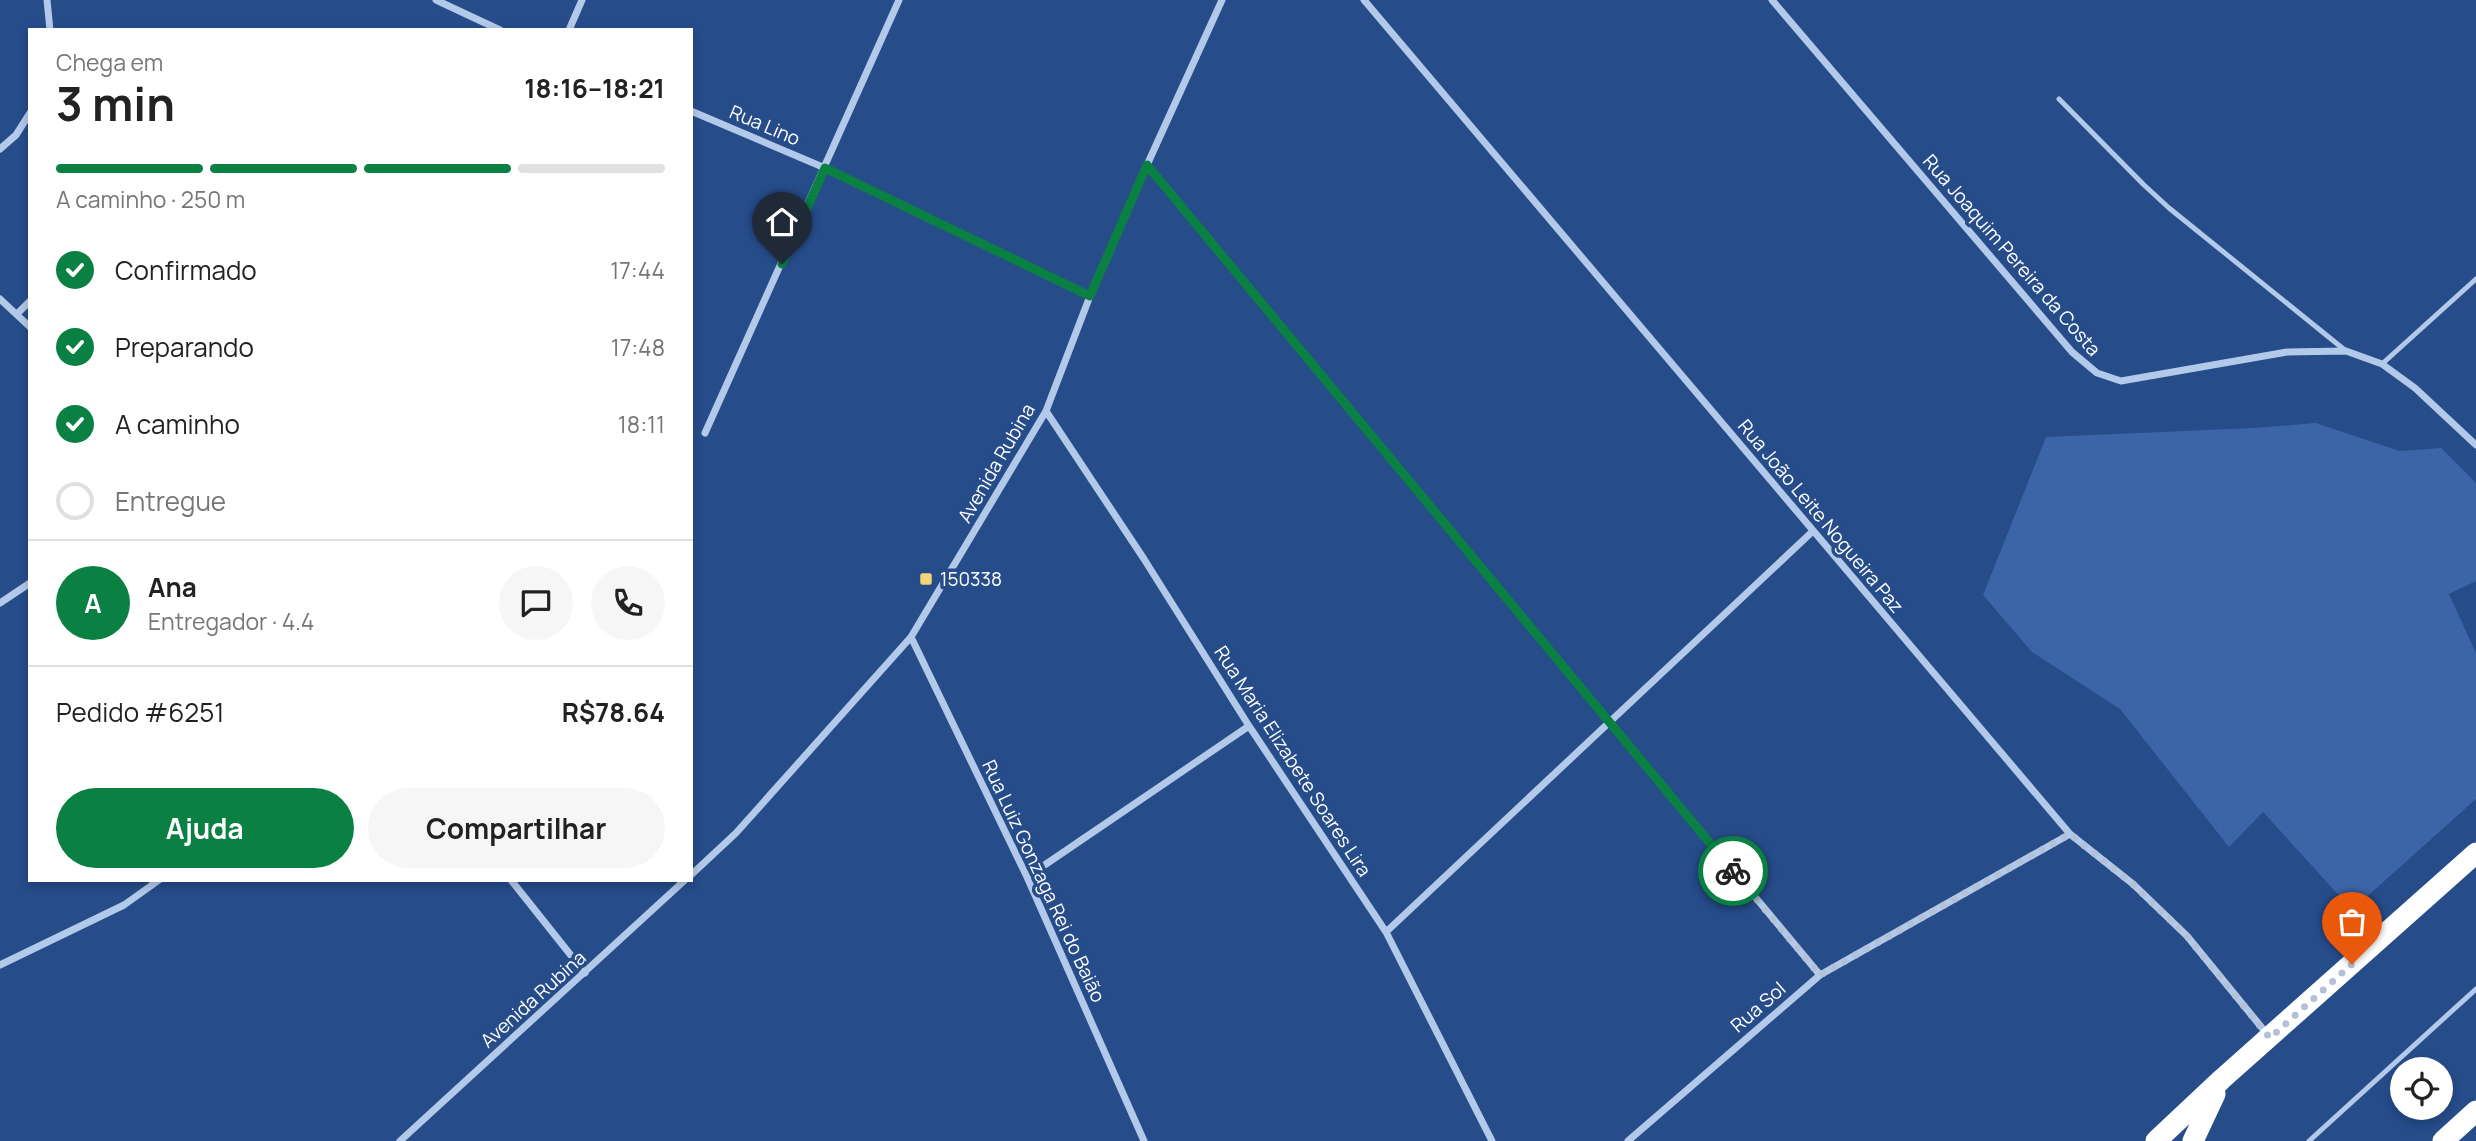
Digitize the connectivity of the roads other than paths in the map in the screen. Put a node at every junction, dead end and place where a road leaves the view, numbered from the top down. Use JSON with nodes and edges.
{"nodes":[{"id":1,"x":47,"y":0,"type":"edge"},
{"id":2,"x":436,"y":0,"type":"edge"},
{"id":3,"x":582,"y":0,"type":"edge"},
{"id":4,"x":899,"y":0,"type":"edge"},
{"id":5,"x":1222,"y":0,"type":"edge"},
{"id":6,"x":1364,"y":0,"type":"edge"},
{"id":7,"x":1772,"y":0,"type":"edge"},
{"id":8,"x":50,"y":28,"type":"edge"},
{"id":9,"x":496,"y":28,"type":"edge"},
{"id":10,"x":570,"y":28,"type":"edge"},
{"id":11,"x":2059,"y":99,"type":"dead end"},
{"id":12,"x":693,"y":112,"type":"edge"},
{"id":13,"x":28,"y":116,"type":"edge"},
{"id":14,"x":0,"y":149,"type":"edge"},
{"id":15,"x":1147,"y":165,"type":"junction"},
{"id":16,"x":825,"y":168,"type":"junction"},
{"id":17,"x":2476,"y":279,"type":"edge"},
{"id":18,"x":1090,"y":296,"type":"junction"},
{"id":19,"x":0,"y":299,"type":"edge"},
{"id":20,"x":28,"y":303,"type":"edge"},
{"id":21,"x":17,"y":314,"type":"junction"},
{"id":22,"x":28,"y":325,"type":"edge"},
{"id":23,"x":2346,"y":351,"type":"junction"},
{"id":24,"x":2382,"y":364,"type":"junction"},
{"id":25,"x":1046,"y":411,"type":"junction"},
{"id":26,"x":705,"y":433,"type":"dead end"},
{"id":27,"x":2476,"y":445,"type":"edge"},
{"id":28,"x":1813,"y":531,"type":"junction"},
{"id":29,"x":28,"y":584,"type":"edge"},
{"id":30,"x":0,"y":603,"type":"edge"},
{"id":31,"x":911,"y":637,"type":"junction"},
{"id":32,"x":1610,"y":724,"type":"junction"},
{"id":33,"x":1249,"y":726,"type":"junction"},
{"id":34,"x":2070,"y":834,"type":"junction"},
{"id":35,"x":2476,"y":853,"type":"edge"},
{"id":36,"x":693,"y":873,"type":"edge"},
{"id":37,"x":1027,"y":877,"type":"junction"},
{"id":38,"x":156,"y":882,"type":"edge"},
{"id":39,"x":513,"y":882,"type":"edge"},
{"id":40,"x":683,"y":882,"type":"edge"},
{"id":41,"x":1386,"y":932,"type":"junction"},
{"id":42,"x":0,"y":965,"type":"edge"},
{"id":43,"x":585,"y":973,"type":"junction"},
{"id":44,"x":1820,"y":975,"type":"junction"},
{"id":45,"x":2476,"y":989,"type":"edge"},
{"id":46,"x":2270,"y":1038,"type":"junction"},
{"id":47,"x":2222,"y":1079,"type":"junction"},
{"id":48,"x":2476,"y":1111,"type":"edge"},
{"id":49,"x":400,"y":1141,"type":"edge"},
{"id":50,"x":1144,"y":1141,"type":"edge"},
{"id":51,"x":1492,"y":1141,"type":"edge"},
{"id":52,"x":1628,"y":1141,"type":"edge"},
{"id":53,"x":2156,"y":1141,"type":"edge"},
{"id":54,"x":2193,"y":1141,"type":"edge"},
{"id":55,"x":2309,"y":1141,"type":"edge"},
{"id":56,"x":2443,"y":1141,"type":"edge"}],
"edges":[{"from":1,"to":8,"type":"street"},
{"from":2,"to":9,"type":"street"},
{"from":3,"to":10,"type":"street"},
{"from":4,"to":16,"type":"street"},
{"from":5,"to":15,"type":"street","name":"Avenida Rubina"},
{"from":6,"to":28,"type":"street","name":"Rua João Leite Nogueira Paz"},
{"from":7,"to":23,"type":"street","name":"Rua Joaquim Pereira da Costa"},
{"from":11,"to":23,"type":"lane"},
{"from":12,"to":16,"type":"street","name":"Rua Lino"},
{"from":13,"to":14,"type":"street"},
{"from":15,"to":18,"type":"street","name":"Avenida Rubina"},
{"from":15,"to":32,"type":"street"},
{"from":16,"to":18,"type":"street","name":"Rua Lino"},
{"from":16,"to":26,"type":"street"},
{"from":17,"to":24,"type":"lane"},
{"from":18,"to":25,"type":"street","name":"Avenida Rubina"},
{"from":19,"to":21,"type":"street"},
{"from":20,"to":21,"type":"street"},
{"from":21,"to":22,"type":"street"},
{"from":23,"to":24,"type":"street","name":"Rua Joaquim Pereira da Costa"},
{"from":24,"to":27,"type":"street","name":"Rua Joaquim Pereira da Costa"},
{"from":25,"to":31,"type":"street","name":"Avenida Rubina"},
{"from":25,"to":33,"type":"street","name":"Rua Maria Elizabete Soares Lira"},
{"from":28,"to":32,"type":"street"},
{"from":28,"to":34,"type":"street","name":"Rua João Leite Nogueira Paz"},
{"from":29,"to":30,"type":"street"},
{"from":31,"to":36,"type":"street","name":"Avenida Rubina"},
{"from":31,"to":37,"type":"street","name":"Rua Luiz Gonzaga Rei do Baião"},
{"from":32,"to":41,"type":"street"},
{"from":32,"to":44,"type":"street"},
{"from":33,"to":37,"type":"street"},
{"from":33,"to":41,"type":"street","name":"Rua Maria Elizabete Soares Lira"},
{"from":34,"to":44,"type":"street","name":"Rua Sol"},
{"from":34,"to":46,"type":"street","name":"Rua João Leite Nogueira Paz"},
{"from":35,"to":46,"type":"highway"},
{"from":37,"to":50,"type":"street","name":"Rua Luiz Gonzaga Rei do Baião"},
{"from":38,"to":42,"type":"street"},
{"from":39,"to":43,"type":"street"},
{"from":40,"to":43,"type":"street","name":"Avenida Rubina"},
{"from":41,"to":51,"type":"street","name":"Rua Maria Elizabete Soares Lira"},
{"from":43,"to":49,"type":"street","name":"Avenida Rubina"},
{"from":44,"to":52,"type":"street","name":"Rua Sol"},
{"from":45,"to":55,"type":"lane"},
{"from":46,"to":47,"type":"highway"},
{"from":47,"to":53,"type":"highway"},
{"from":47,"to":54,"type":"highway"},
{"from":48,"to":56,"type":"highway"}]}
